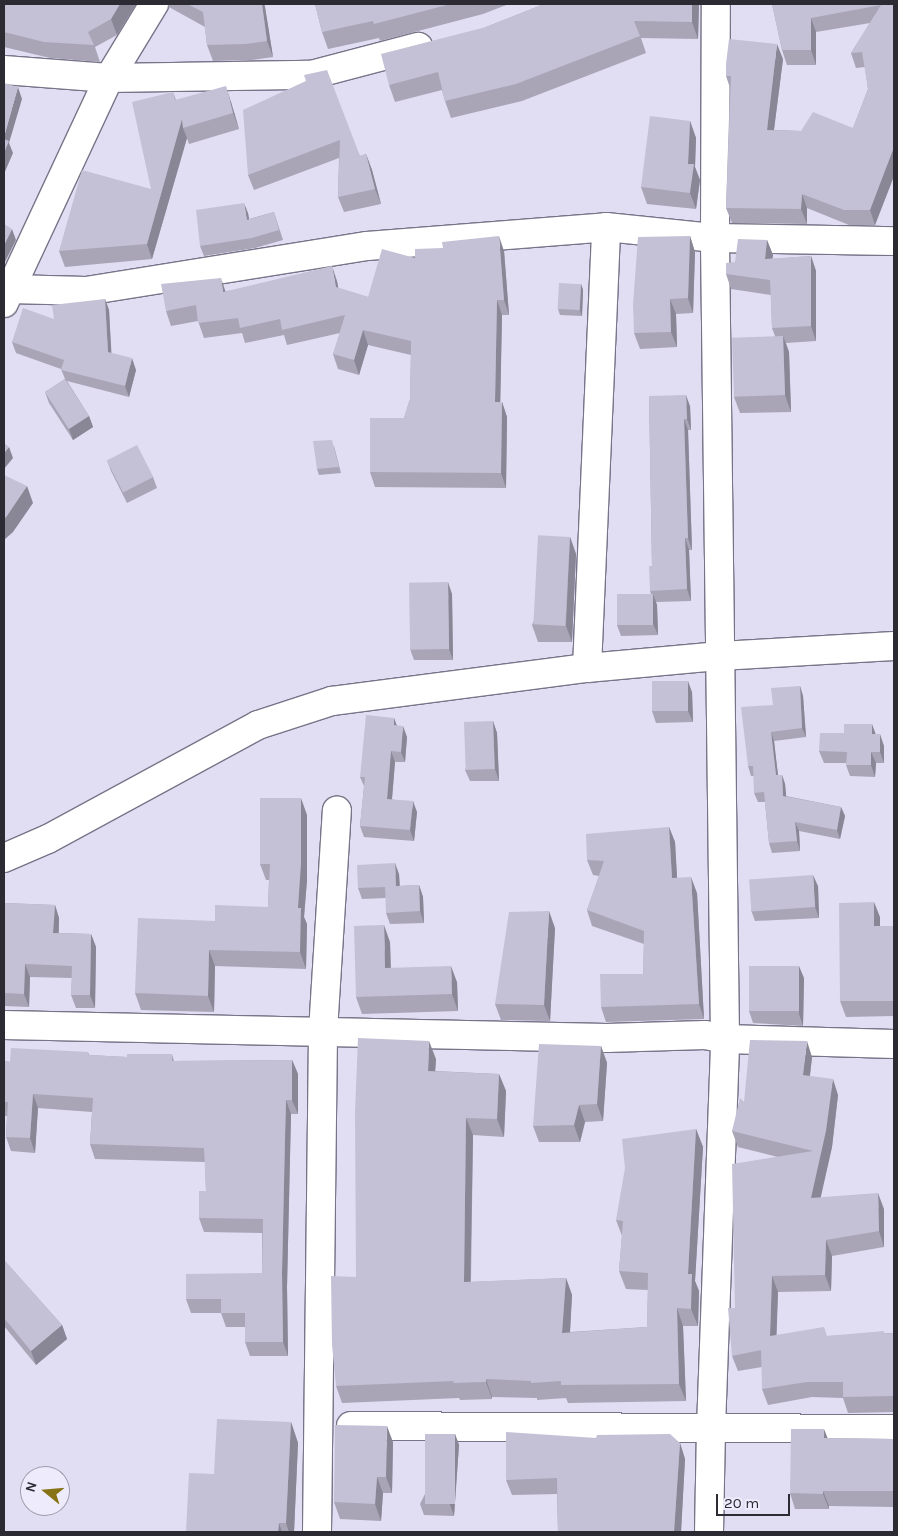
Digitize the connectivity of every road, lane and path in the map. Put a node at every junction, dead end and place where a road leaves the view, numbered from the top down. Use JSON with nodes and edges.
{"nodes":[{"id":1,"x":154,"y":4,"type":"edge"},
{"id":2,"x":716,"y":4,"type":"edge"},
{"id":3,"x":441,"y":41,"type":"edge"},
{"id":4,"x":4,"y":70,"type":"edge"},
{"id":5,"x":109,"y":78,"type":"junction"},
{"id":6,"x":606,"y":227,"type":"junction"},
{"id":7,"x":715,"y":238,"type":"junction"},
{"id":8,"x":894,"y":241,"type":"edge"},
{"id":9,"x":7,"y":296,"type":"edge"},
{"id":10,"x":894,"y":646,"type":"edge"},
{"id":11,"x":720,"y":656,"type":"junction"},
{"id":12,"x":587,"y":668,"type":"junction"},
{"id":13,"x":337,"y":810,"type":"dead end"},
{"id":14,"x":4,"y":858,"type":"edge"},
{"id":15,"x":4,"y":1025,"type":"edge"},
{"id":16,"x":323,"y":1031,"type":"junction"},
{"id":17,"x":724,"y":1039,"type":"junction"},
{"id":18,"x":894,"y":1044,"type":"edge"},
{"id":19,"x":317,"y":1426,"type":"junction"},
{"id":20,"x":711,"y":1428,"type":"junction"},
{"id":21,"x":894,"y":1429,"type":"edge"},
{"id":22,"x":317,"y":1532,"type":"edge"},
{"id":23,"x":710,"y":1532,"type":"edge"}],
"edges":[{"from":1,"to":5,"type":"street"},
{"from":2,"to":7,"type":"street"},
{"from":3,"to":5,"type":"street"},
{"from":4,"to":5,"type":"street"},
{"from":5,"to":9,"type":"street"},
{"from":6,"to":7,"type":"street"},
{"from":6,"to":9,"type":"street"},
{"from":6,"to":12,"type":"street"},
{"from":7,"to":8,"type":"street"},
{"from":7,"to":11,"type":"street"},
{"from":10,"to":11,"type":"street"},
{"from":11,"to":12,"type":"street"},
{"from":11,"to":17,"type":"street"},
{"from":12,"to":14,"type":"street"},
{"from":13,"to":16,"type":"street"},
{"from":15,"to":16,"type":"street"},
{"from":16,"to":17,"type":"street"},
{"from":16,"to":19,"type":"street"},
{"from":17,"to":18,"type":"street"},
{"from":17,"to":20,"type":"street"},
{"from":19,"to":20,"type":"street"},
{"from":19,"to":22,"type":"street"},
{"from":20,"to":21,"type":"street"},
{"from":20,"to":23,"type":"street"}]}
